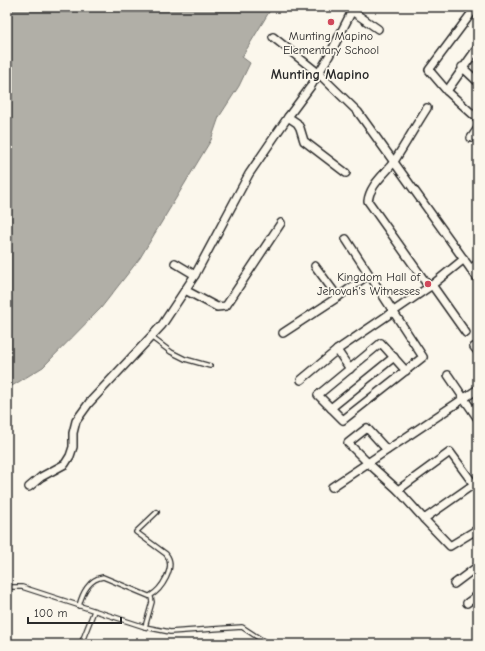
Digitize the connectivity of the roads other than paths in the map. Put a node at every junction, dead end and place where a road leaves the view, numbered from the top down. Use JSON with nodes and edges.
{"nodes":[{"id":1,"x":476,"y":7,"type":"edge"},
{"id":2,"x":353,"y":9,"type":"edge"},
{"id":3,"x":378,"y":29,"type":"dead end"},
{"id":4,"x":273,"y":37,"type":"dead end"},
{"id":5,"x":478,"y":47,"type":"edge"},
{"id":6,"x":462,"y":68,"type":"junction"},
{"id":7,"x":318,"y":73,"type":"junction"},
{"id":8,"x":478,"y":82,"type":"edge"},
{"id":9,"x":447,"y":91,"type":"junction"},
{"id":10,"x":427,"y":108,"type":"dead end"},
{"id":11,"x":288,"y":117,"type":"junction"},
{"id":12,"x":478,"y":119,"type":"edge"},
{"id":13,"x":478,"y":128,"type":"edge"},
{"id":14,"x":471,"y":138,"type":"dead end"},
{"id":15,"x":394,"y":162,"type":"junction"},
{"id":16,"x":346,"y":173,"type":"dead end"},
{"id":17,"x":281,"y":222,"type":"dead end"},
{"id":18,"x":346,"y":239,"type":"dead end"},
{"id":19,"x":464,"y":259,"type":"junction"},
{"id":20,"x":175,"y":263,"type":"dead end"},
{"id":21,"x":478,"y":263,"type":"edge"},
{"id":22,"x":315,"y":266,"type":"dead end"},
{"id":23,"x":471,"y":269,"type":"junction"},
{"id":24,"x":195,"y":275,"type":"junction"},
{"id":25,"x":368,"y":275,"type":"junction"},
{"id":26,"x":477,"y":277,"type":"edge"},
{"id":27,"x":430,"y":286,"type":"junction"},
{"id":28,"x":185,"y":290,"type":"junction"},
{"id":29,"x":338,"y":297,"type":"junction"},
{"id":30,"x":392,"y":312,"type":"junction"},
{"id":31,"x":284,"y":333,"type":"dead end"},
{"id":32,"x":466,"y":333,"type":"dead end"},
{"id":33,"x":152,"y":336,"type":"junction"},
{"id":34,"x":337,"y":350,"type":"junction"},
{"id":35,"x":394,"y":357,"type":"junction"},
{"id":36,"x":210,"y":366,"type":"dead end"},
{"id":37,"x":350,"y":369,"type":"junction"},
{"id":38,"x":406,"y":371,"type":"junction"},
{"id":39,"x":448,"y":375,"type":"dead end"},
{"id":40,"x":301,"y":380,"type":"dead end"},
{"id":41,"x":478,"y":389,"type":"edge"},
{"id":42,"x":463,"y":398,"type":"junction"},
{"id":43,"x":331,"y":408,"type":"junction"},
{"id":44,"x":478,"y":419,"type":"edge"},
{"id":45,"x":387,"y":450,"type":"junction"},
{"id":46,"x":368,"y":463,"type":"junction"},
{"id":47,"x":29,"y":487,"type":"dead end"},
{"id":48,"x":332,"y":487,"type":"dead end"},
{"id":49,"x":476,"y":487,"type":"edge"},
{"id":50,"x":398,"y":490,"type":"junction"},
{"id":51,"x":157,"y":512,"type":"dead end"},
{"id":52,"x":424,"y":518,"type":"junction"},
{"id":53,"x":478,"y":529,"type":"edge"},
{"id":54,"x":478,"y":566,"type":"edge"},
{"id":55,"x":454,"y":584,"type":"dead end"},
{"id":56,"x":7,"y":587,"type":"edge"},
{"id":57,"x":478,"y":595,"type":"edge"},
{"id":58,"x":150,"y":596,"type":"junction"},
{"id":59,"x":467,"y":603,"type":"dead end"},
{"id":60,"x":79,"y":606,"type":"junction"},
{"id":61,"x":94,"y":611,"type":"junction"},
{"id":62,"x":145,"y":627,"type":"junction"},
{"id":63,"x":80,"y":644,"type":"edge"},
{"id":64,"x":268,"y":644,"type":"edge"}],
"edges":[{"from":1,"to":9,"type":"street"},
{"from":2,"to":3,"type":"street"},
{"from":2,"to":7,"type":"street"},
{"from":4,"to":7,"type":"street"},
{"from":5,"to":6,"type":"street"},
{"from":6,"to":8,"type":"street"},
{"from":6,"to":9,"type":"street"},
{"from":7,"to":11,"type":"street"},
{"from":7,"to":15,"type":"street"},
{"from":9,"to":12,"type":"street"},
{"from":10,"to":15,"type":"street"},
{"from":11,"to":16,"type":"street"},
{"from":11,"to":24,"type":"street"},
{"from":13,"to":14,"type":"street"},
{"from":15,"to":19,"type":"street"},
{"from":15,"to":27,"type":"street"},
{"from":17,"to":28,"type":"street"},
{"from":18,"to":25,"type":"street"},
{"from":19,"to":23,"type":"street"},
{"from":19,"to":27,"type":"street"},
{"from":20,"to":24,"type":"street"},
{"from":21,"to":23,"type":"street"},
{"from":22,"to":29,"type":"street"},
{"from":23,"to":26,"type":"street"},
{"from":24,"to":28,"type":"street"},
{"from":25,"to":29,"type":"street"},
{"from":25,"to":30,"type":"street"},
{"from":27,"to":30,"type":"street"},
{"from":27,"to":32,"type":"street"},
{"from":28,"to":33,"type":"street"},
{"from":29,"to":31,"type":"street"},
{"from":30,"to":34,"type":"street"},
{"from":30,"to":38,"type":"street"},
{"from":33,"to":36,"type":"lane"},
{"from":33,"to":47,"type":"street"},
{"from":34,"to":37,"type":"street"},
{"from":34,"to":40,"type":"street"},
{"from":35,"to":37,"type":"street"},
{"from":35,"to":38,"type":"street"},
{"from":35,"to":43,"type":"street"},
{"from":37,"to":43,"type":"street"},
{"from":38,"to":43,"type":"street"},
{"from":39,"to":42,"type":"street"},
{"from":41,"to":42,"type":"street"},
{"from":42,"to":44,"type":"street"},
{"from":42,"to":45,"type":"street"},
{"from":45,"to":46,"type":"street"},
{"from":45,"to":46,"type":"street"},
{"from":46,"to":48,"type":"street"},
{"from":46,"to":50,"type":"street"},
{"from":49,"to":50,"type":"street"},
{"from":49,"to":52,"type":"street"},
{"from":50,"to":52,"type":"street"},
{"from":51,"to":58,"type":"lane"},
{"from":52,"to":53,"type":"street"},
{"from":54,"to":55,"type":"street"},
{"from":56,"to":60,"type":"lane"},
{"from":57,"to":59,"type":"street"},
{"from":58,"to":60,"type":"lane"},
{"from":58,"to":62,"type":"lane"},
{"from":60,"to":61,"type":"lane"},
{"from":61,"to":62,"type":"lane"},
{"from":61,"to":63,"type":"lane"},
{"from":62,"to":64,"type":"lane"}]}
